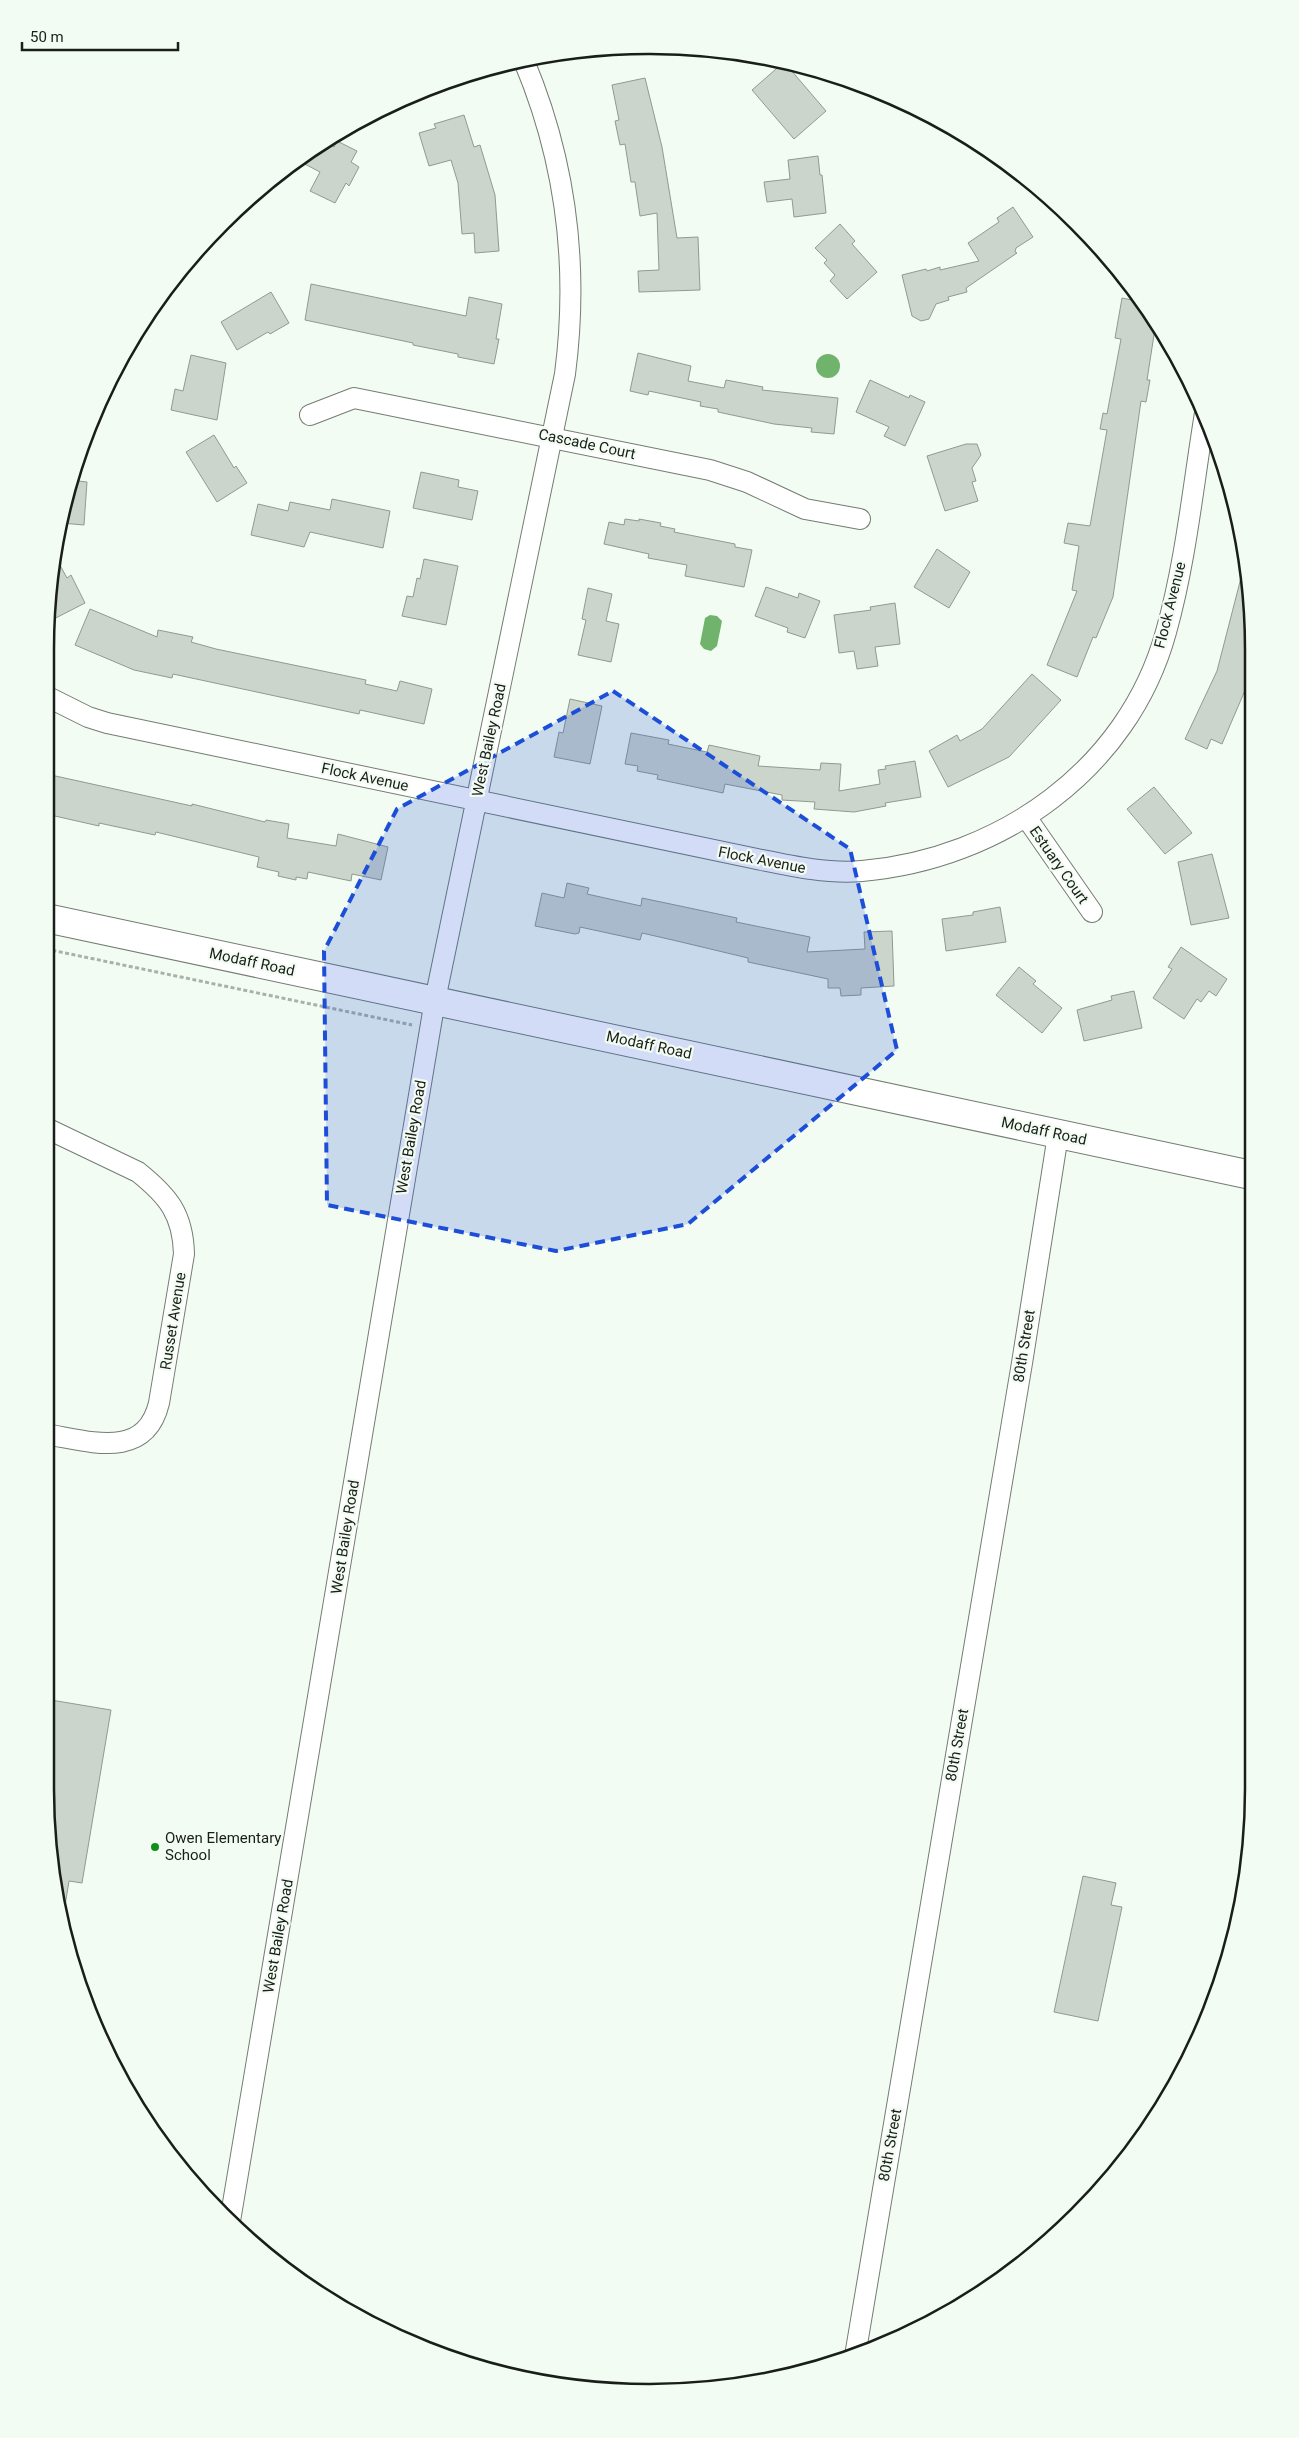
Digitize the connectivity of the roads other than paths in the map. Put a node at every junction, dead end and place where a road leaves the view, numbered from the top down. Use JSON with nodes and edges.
{"nodes":[{"id":1,"x":526,"y":67,"type":"edge"},
{"id":2,"x":310,"y":415,"type":"dead end"},
{"id":3,"x":1203,"y":428,"type":"edge"},
{"id":4,"x":554,"y":437,"type":"junction"},
{"id":5,"x":860,"y":519,"type":"dead end"},
{"id":6,"x":54,"y":700,"type":"edge"},
{"id":7,"x":477,"y":801,"type":"junction"},
{"id":8,"x":1026,"y":817,"type":"junction"},
{"id":9,"x":1092,"y":912,"type":"dead end"},
{"id":10,"x":54,"y":920,"type":"edge"},
{"id":11,"x":435,"y":1000,"type":"junction"},
{"id":12,"x":54,"y":1132,"type":"edge"},
{"id":13,"x":1058,"y":1134,"type":"junction"},
{"id":14,"x":1245,"y":1174,"type":"edge"},
{"id":15,"x":54,"y":1435,"type":"edge"},
{"id":16,"x":231,"y":2213,"type":"edge"},
{"id":17,"x":857,"y":2347,"type":"edge"}],
"edges":[{"from":1,"to":4,"type":"street","name":"West Bailey Road"},
{"from":2,"to":4,"type":"street","name":"Cascade Court"},
{"from":3,"to":8,"type":"street","name":"Flock Avenue"},
{"from":4,"to":5,"type":"street","name":"Cascade Court"},
{"from":4,"to":7,"type":"street","name":"West Bailey Road"},
{"from":6,"to":7,"type":"street","name":"Flock Avenue"},
{"from":7,"to":8,"type":"street","name":"Flock Avenue"},
{"from":7,"to":11,"type":"street","name":"West Bailey Road"},
{"from":8,"to":9,"type":"street","name":"Estuary Court"},
{"from":10,"to":11,"type":"street","name":"Modaff Road"},
{"from":11,"to":13,"type":"street","name":"Modaff Road"},
{"from":11,"to":16,"type":"street","name":"West Bailey Road"},
{"from":12,"to":15,"type":"street","name":"Russet Avenue"},
{"from":13,"to":14,"type":"street","name":"Modaff Road"},
{"from":13,"to":17,"type":"street","name":"80th Street"}]}
